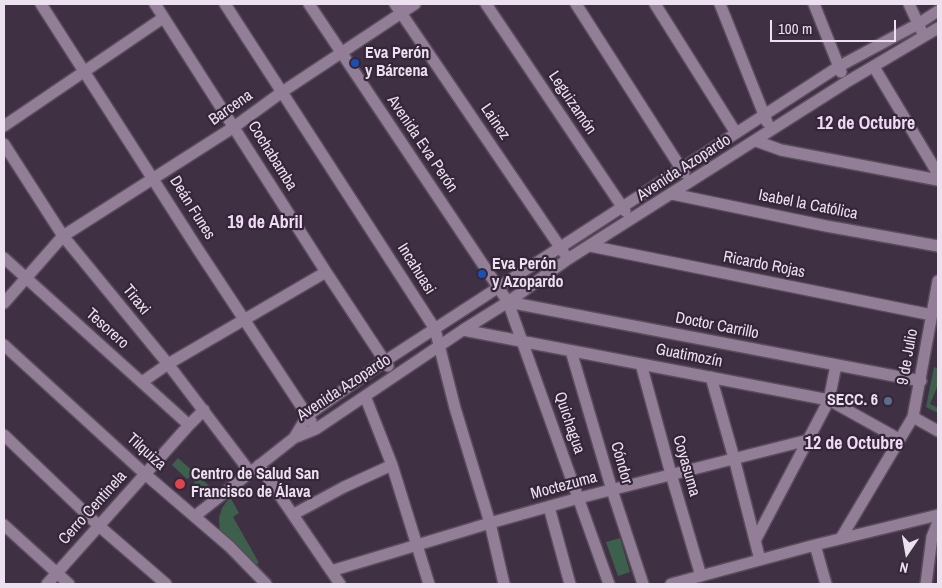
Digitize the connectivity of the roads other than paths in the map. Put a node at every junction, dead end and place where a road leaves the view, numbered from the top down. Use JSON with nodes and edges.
{"nodes":[{"id":1,"x":41,"y":4,"type":"edge"},
{"id":2,"x":154,"y":4,"type":"edge"},
{"id":3,"x":225,"y":4,"type":"edge"},
{"id":4,"x":309,"y":4,"type":"edge"},
{"id":5,"x":415,"y":4,"type":"edge"},
{"id":6,"x":486,"y":4,"type":"edge"},
{"id":7,"x":576,"y":4,"type":"edge"},
{"id":8,"x":655,"y":4,"type":"edge"},
{"id":9,"x":720,"y":4,"type":"edge"},
{"id":10,"x":814,"y":4,"type":"edge"},
{"id":11,"x":909,"y":4,"type":"edge"},
{"id":12,"x":398,"y":8,"type":"edge"},
{"id":13,"x":938,"y":11,"type":"edge"},
{"id":14,"x":163,"y":18,"type":"junction"},
{"id":15,"x":918,"y":24,"type":"junction"},
{"id":16,"x":938,"y":28,"type":"edge"},
{"id":17,"x":924,"y":36,"type":"junction"},
{"id":18,"x":341,"y":53,"type":"junction"},
{"id":19,"x":838,"y":67,"type":"junction"},
{"id":20,"x":874,"y":67,"type":"junction"},
{"id":21,"x":83,"y":72,"type":"junction"},
{"id":22,"x":845,"y":83,"type":"junction"},
{"id":23,"x":282,"y":92,"type":"junction"},
{"id":24,"x":765,"y":115,"type":"junction"},
{"id":25,"x":4,"y":126,"type":"edge"},
{"id":26,"x":234,"y":127,"type":"junction"},
{"id":27,"x":771,"y":131,"type":"junction"},
{"id":28,"x":736,"y":133,"type":"junction"},
{"id":29,"x":756,"y":141,"type":"junction"},
{"id":30,"x":4,"y":144,"type":"edge"},
{"id":31,"x":681,"y":168,"type":"junction"},
{"id":32,"x":938,"y":174,"type":"edge"},
{"id":33,"x":154,"y":178,"type":"junction"},
{"id":34,"x":938,"y":180,"type":"edge"},
{"id":35,"x":690,"y":183,"type":"junction"},
{"id":36,"x":672,"y":194,"type":"junction"},
{"id":37,"x":622,"y":206,"type":"junction"},
{"id":38,"x":631,"y":221,"type":"junction"},
{"id":39,"x":63,"y":236,"type":"junction"},
{"id":40,"x":560,"y":246,"type":"junction"},
{"id":41,"x":590,"y":246,"type":"junction"},
{"id":42,"x":938,"y":246,"type":"edge"},
{"id":43,"x":4,"y":258,"type":"edge"},
{"id":44,"x":568,"y":259,"type":"junction"},
{"id":45,"x":326,"y":272,"type":"junction"},
{"id":46,"x":26,"y":277,"type":"junction"},
{"id":47,"x":938,"y":282,"type":"edge"},
{"id":48,"x":498,"y":287,"type":"junction"},
{"id":49,"x":508,"y":302,"type":"junction"},
{"id":50,"x":4,"y":303,"type":"edge"},
{"id":51,"x":464,"y":310,"type":"junction"},
{"id":52,"x":932,"y":315,"type":"junction"},
{"id":53,"x":246,"y":319,"type":"junction"},
{"id":54,"x":435,"y":329,"type":"junction"},
{"id":55,"x":463,"y":330,"type":"junction"},
{"id":56,"x":523,"y":342,"type":"junction"},
{"id":57,"x":4,"y":345,"type":"edge"},
{"id":58,"x":438,"y":346,"type":"junction"},
{"id":59,"x":572,"y":350,"type":"junction"},
{"id":60,"x":385,"y":361,"type":"junction"},
{"id":61,"x":168,"y":364,"type":"junction"},
{"id":62,"x":641,"y":364,"type":"junction"},
{"id":63,"x":836,"y":365,"type":"junction"},
{"id":64,"x":394,"y":376,"type":"junction"},
{"id":65,"x":711,"y":377,"type":"junction"},
{"id":66,"x":920,"y":381,"type":"junction"},
{"id":67,"x":142,"y":382,"type":"junction"},
{"id":68,"x":365,"y":396,"type":"junction"},
{"id":69,"x":829,"y":400,"type":"junction"},
{"id":70,"x":204,"y":410,"type":"junction"},
{"id":71,"x":308,"y":415,"type":"junction"},
{"id":72,"x":913,"y":417,"type":"junction"},
{"id":73,"x":189,"y":425,"type":"junction"},
{"id":74,"x":316,"y":429,"type":"junction"},
{"id":75,"x":938,"y":431,"type":"edge"},
{"id":76,"x":4,"y":435,"type":"edge"},
{"id":77,"x":294,"y":438,"type":"junction"},
{"id":78,"x":900,"y":439,"type":"junction"},
{"id":79,"x":808,"y":440,"type":"junction"},
{"id":80,"x":734,"y":458,"type":"junction"},
{"id":81,"x":392,"y":465,"type":"junction"},
{"id":82,"x":255,"y":469,"type":"junction"},
{"id":83,"x":146,"y":474,"type":"junction"},
{"id":84,"x":671,"y":474,"type":"junction"},
{"id":85,"x":612,"y":490,"type":"junction"},
{"id":86,"x":579,"y":498,"type":"junction"},
{"id":87,"x":549,"y":507,"type":"junction"},
{"id":88,"x":294,"y":514,"type":"junction"},
{"id":89,"x":938,"y":515,"type":"edge"},
{"id":90,"x":195,"y":516,"type":"junction"},
{"id":91,"x":938,"y":522,"type":"edge"},
{"id":92,"x":490,"y":523,"type":"junction"},
{"id":93,"x":4,"y":525,"type":"edge"},
{"id":94,"x":99,"y":526,"type":"junction"},
{"id":95,"x":841,"y":538,"type":"junction"},
{"id":96,"x":756,"y":540,"type":"junction"},
{"id":97,"x":815,"y":545,"type":"junction"},
{"id":98,"x":417,"y":546,"type":"junction"},
{"id":99,"x":760,"y":560,"type":"junction"},
{"id":100,"x":332,"y":571,"type":"junction"},
{"id":101,"x":56,"y":574,"type":"junction"},
{"id":102,"x":701,"y":576,"type":"junction"},
{"id":103,"x":47,"y":584,"type":"edge"},
{"id":104,"x":69,"y":584,"type":"edge"},
{"id":105,"x":166,"y":584,"type":"edge"},
{"id":106,"x":266,"y":584,"type":"edge"},
{"id":107,"x":340,"y":584,"type":"edge"},
{"id":108,"x":429,"y":584,"type":"edge"},
{"id":109,"x":504,"y":584,"type":"edge"},
{"id":110,"x":570,"y":584,"type":"edge"},
{"id":111,"x":609,"y":584,"type":"edge"},
{"id":112,"x":643,"y":584,"type":"edge"},
{"id":113,"x":671,"y":584,"type":"edge"},
{"id":114,"x":826,"y":584,"type":"edge"},
{"id":115,"x":926,"y":584,"type":"edge"}],
"edges":[{"from":1,"to":21,"type":"street","name":"Deán Funes"},
{"from":2,"to":14,"type":"street","name":"Cochabamba"},
{"from":3,"to":23,"type":"street","name":"Incahuasi"},
{"from":4,"to":18,"type":"street","name":"Avenida Eva Perón"},
{"from":5,"to":12,"type":"street","name":"Barcena"},
{"from":6,"to":37,"type":"street","name":"Leguizamón"},
{"from":7,"to":31,"type":"street"},
{"from":8,"to":28,"type":"street"},
{"from":9,"to":24,"type":"street"},
{"from":10,"to":19,"type":"street"},
{"from":11,"to":15,"type":"street"},
{"from":12,"to":18,"type":"street","name":"Barcena"},
{"from":12,"to":40,"type":"street","name":"Lainez"},
{"from":13,"to":15,"type":"street","name":"Avenida Azopardo"},
{"from":14,"to":21,"type":"street"},
{"from":14,"to":26,"type":"street","name":"Cochabamba"},
{"from":15,"to":17,"type":"street"},
{"from":15,"to":19,"type":"street","name":"Avenida Azopardo"},
{"from":16,"to":17,"type":"street","name":"Avenida Azopardo"},
{"from":17,"to":20,"type":"street","name":"Avenida Azopardo"},
{"from":18,"to":23,"type":"street","name":"Barcena"},
{"from":18,"to":48,"type":"street","name":"Avenida Eva Perón"},
{"from":19,"to":22,"type":"street"},
{"from":19,"to":24,"type":"street","name":"Avenida Azopardo"},
{"from":20,"to":22,"type":"street","name":"Avenida Azopardo"},
{"from":20,"to":32,"type":"street"},
{"from":21,"to":25,"type":"street"},
{"from":21,"to":33,"type":"street","name":"Deán Funes"},
{"from":22,"to":27,"type":"street","name":"Avenida Azopardo"},
{"from":23,"to":26,"type":"street","name":"Barcena"},
{"from":23,"to":54,"type":"street","name":"Incahuasi"},
{"from":24,"to":27,"type":"street"},
{"from":24,"to":28,"type":"street","name":"Avenida Azopardo"},
{"from":26,"to":33,"type":"street","name":"Barcena"},
{"from":26,"to":45,"type":"street","name":"Cochabamba"},
{"from":27,"to":29,"type":"street","name":"Avenida Azopardo"},
{"from":28,"to":31,"type":"street","name":"Avenida Azopardo"},
{"from":29,"to":34,"type":"street"},
{"from":29,"to":35,"type":"street","name":"Avenida Azopardo"},
{"from":30,"to":39,"type":"street","name":"Tiraxi"},
{"from":31,"to":35,"type":"street"},
{"from":31,"to":37,"type":"street","name":"Avenida Azopardo"},
{"from":33,"to":39,"type":"street","name":"Barcena"},
{"from":33,"to":53,"type":"street","name":"Deán Funes"},
{"from":35,"to":36,"type":"street","name":"Avenida Azopardo"},
{"from":36,"to":38,"type":"street","name":"Avenida Azopardo"},
{"from":36,"to":42,"type":"street","name":"Isabel la Católica"},
{"from":37,"to":38,"type":"street","name":"Leguizamón"},
{"from":37,"to":40,"type":"street","name":"Avenida Azopardo"},
{"from":38,"to":41,"type":"street","name":"Avenida Azopardo"},
{"from":39,"to":46,"type":"street","name":"Barcena"},
{"from":39,"to":61,"type":"street","name":"Tiraxi"},
{"from":40,"to":44,"type":"street","name":"Lainez"},
{"from":40,"to":48,"type":"street","name":"Avenida Azopardo"},
{"from":41,"to":44,"type":"street","name":"Avenida Azopardo"},
{"from":41,"to":52,"type":"street","name":"Ricardo Rojas"},
{"from":43,"to":46,"type":"street","name":"Tesorero"},
{"from":44,"to":49,"type":"street","name":"Avenida Azopardo"},
{"from":45,"to":53,"type":"street"},
{"from":45,"to":60,"type":"street","name":"Cochabamba"},
{"from":46,"to":50,"type":"street","name":"Barcena"},
{"from":46,"to":67,"type":"street","name":"Tesorero"},
{"from":47,"to":52,"type":"street","name":"9 de Julio"},
{"from":48,"to":49,"type":"street","name":"Avenida Eva Perón"},
{"from":48,"to":51,"type":"street","name":"Avenida Azopardo"},
{"from":49,"to":55,"type":"street","name":"Avenida Azopardo"},
{"from":49,"to":56,"type":"street","name":"Quichagua"},
{"from":49,"to":63,"type":"street","name":"Doctor Carrillo"},
{"from":51,"to":54,"type":"street","name":"Avenida Azopardo"},
{"from":51,"to":55,"type":"street"},
{"from":52,"to":66,"type":"street","name":"9 de Julio"},
{"from":53,"to":61,"type":"street"},
{"from":53,"to":71,"type":"street","name":"Deán Funes"},
{"from":54,"to":58,"type":"street","name":"Incahuasi"},
{"from":54,"to":60,"type":"street","name":"Avenida Azopardo"},
{"from":55,"to":56,"type":"street","name":"Guatimozín"},
{"from":55,"to":58,"type":"street","name":"Avenida Azopardo"},
{"from":56,"to":59,"type":"street","name":"Guatimozín"},
{"from":56,"to":86,"type":"street","name":"Quichagua"},
{"from":57,"to":83,"type":"street","name":"Tilquiza"},
{"from":58,"to":64,"type":"street","name":"Avenida Azopardo"},
{"from":58,"to":92,"type":"street","name":"Incahuasi"},
{"from":59,"to":62,"type":"street","name":"Guatimozín"},
{"from":59,"to":85,"type":"street","name":"Cóndor"},
{"from":60,"to":64,"type":"street","name":"Cochabamba"},
{"from":60,"to":71,"type":"street","name":"Avenida Azopardo"},
{"from":61,"to":67,"type":"street"},
{"from":61,"to":70,"type":"street","name":"Tiraxi"},
{"from":62,"to":65,"type":"street","name":"Guatimozín"},
{"from":62,"to":84,"type":"street","name":"Coyasuma"},
{"from":63,"to":66,"type":"street","name":"Doctor Carrillo"},
{"from":63,"to":69,"type":"street"},
{"from":64,"to":68,"type":"street","name":"Avenida Azopardo"},
{"from":65,"to":69,"type":"street","name":"Guatimozín"},
{"from":65,"to":80,"type":"street"},
{"from":66,"to":72,"type":"street","name":"9 de Julio"},
{"from":67,"to":73,"type":"street","name":"Tesorero"},
{"from":68,"to":74,"type":"street","name":"Avenida Azopardo"},
{"from":68,"to":81,"type":"street"},
{"from":69,"to":78,"type":"street","name":"Guatimozín"},
{"from":69,"to":79,"type":"street"},
{"from":70,"to":73,"type":"street","name":"Cerro Centinela"},
{"from":70,"to":82,"type":"street","name":"Tiraxi"},
{"from":71,"to":74,"type":"street","name":"Deán Funes"},
{"from":71,"to":77,"type":"street","name":"Avenida Azopardo"},
{"from":72,"to":75,"type":"street"},
{"from":72,"to":78,"type":"street","name":"9 de Julio"},
{"from":73,"to":83,"type":"street","name":"Cerro Centinela"},
{"from":74,"to":77,"type":"street","name":"Avenida Azopardo"},
{"from":76,"to":94,"type":"street"},
{"from":77,"to":82,"type":"street"},
{"from":78,"to":95,"type":"street","name":"9 de Julio"},
{"from":79,"to":80,"type":"street","name":"Moctezuma"},
{"from":79,"to":96,"type":"street"},
{"from":80,"to":84,"type":"street","name":"Moctezuma"},
{"from":80,"to":96,"type":"street"},
{"from":81,"to":88,"type":"street"},
{"from":81,"to":98,"type":"street"},
{"from":82,"to":88,"type":"street","name":"Tiraxi"},
{"from":82,"to":90,"type":"street"},
{"from":83,"to":90,"type":"street","name":"Tilquiza"},
{"from":83,"to":94,"type":"street","name":"Cerro Centinela"},
{"from":84,"to":85,"type":"street","name":"Moctezuma"},
{"from":84,"to":102,"type":"street","name":"Coyasuma"},
{"from":85,"to":86,"type":"street","name":"Moctezuma"},
{"from":85,"to":112,"type":"street","name":"Cóndor"},
{"from":86,"to":87,"type":"street","name":"Moctezuma"},
{"from":86,"to":111,"type":"street","name":"Quichagua"},
{"from":87,"to":92,"type":"street","name":"Moctezuma"},
{"from":87,"to":110,"type":"street"},
{"from":88,"to":100,"type":"street","name":"Tiraxi"},
{"from":89,"to":95,"type":"street"},
{"from":90,"to":106,"type":"street","name":"Tilquiza"},
{"from":91,"to":115,"type":"street"},
{"from":92,"to":98,"type":"street","name":"Moctezuma"},
{"from":92,"to":109,"type":"street","name":"Incahuasi"},
{"from":93,"to":101,"type":"street"},
{"from":94,"to":101,"type":"street","name":"Cerro Centinela"},
{"from":94,"to":105,"type":"street"},
{"from":95,"to":97,"type":"street"},
{"from":96,"to":99,"type":"street"},
{"from":97,"to":99,"type":"street"},
{"from":97,"to":114,"type":"street"},
{"from":98,"to":100,"type":"street","name":"Moctezuma"},
{"from":98,"to":108,"type":"street"},
{"from":99,"to":102,"type":"street"},
{"from":100,"to":107,"type":"street","name":"Tiraxi"},
{"from":101,"to":103,"type":"street","name":"Cerro Centinela"},
{"from":101,"to":104,"type":"street"},
{"from":102,"to":113,"type":"street"}]}
